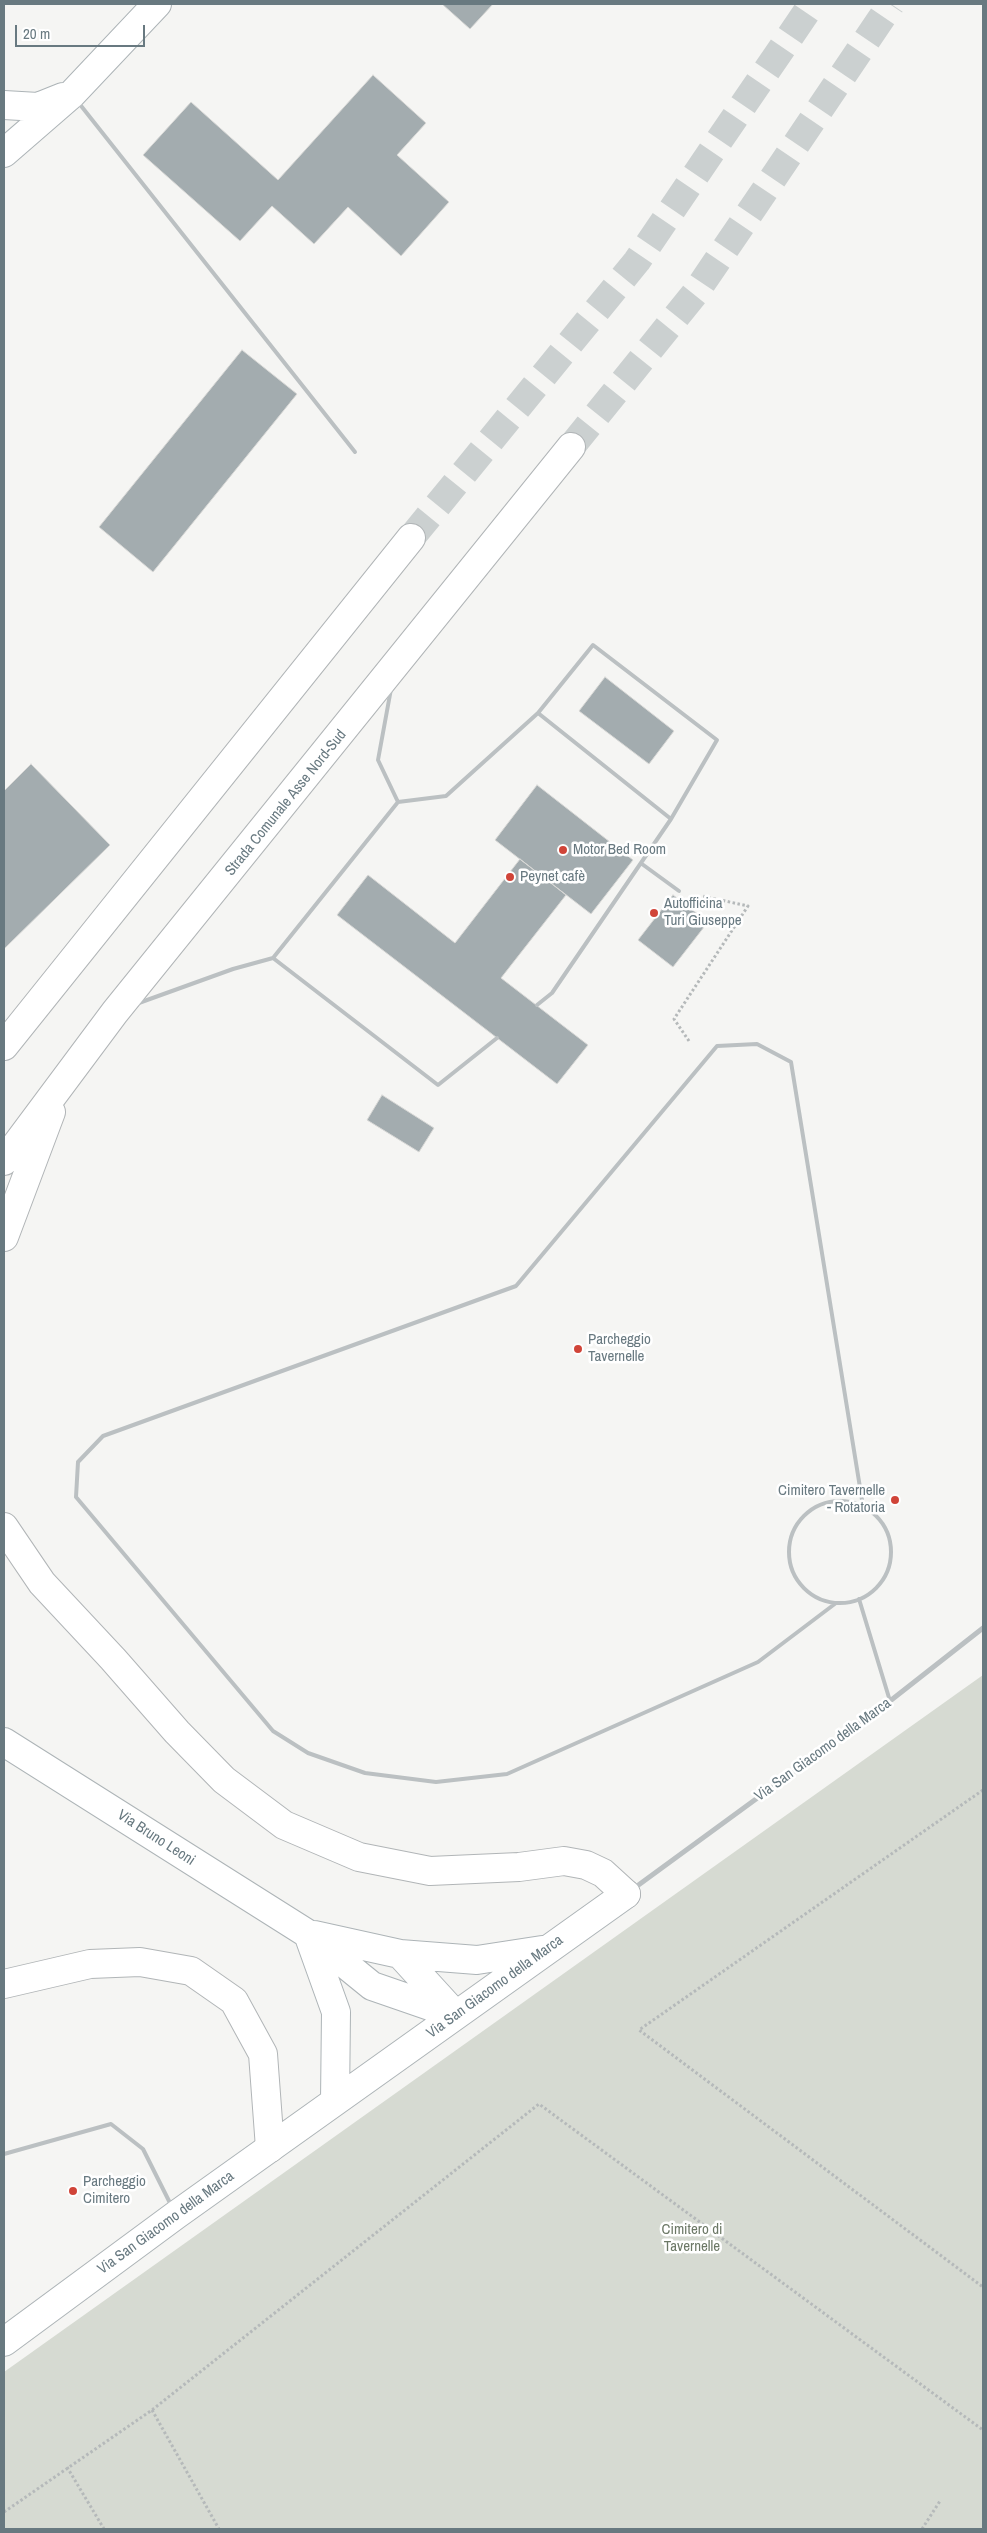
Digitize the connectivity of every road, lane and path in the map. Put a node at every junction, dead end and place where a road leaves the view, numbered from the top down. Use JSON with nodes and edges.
{"nodes":[{"id":1,"x":157,"y":4,"type":"edge"},
{"id":2,"x":72,"y":94,"type":"junction"},
{"id":3,"x":4,"y":105,"type":"edge"},
{"id":4,"x":4,"y":153,"type":"edge"},
{"id":5,"x":571,"y":448,"type":"tunnel mouth"},
{"id":6,"x":355,"y":452,"type":"dead end"},
{"id":7,"x":411,"y":538,"type":"tunnel mouth"},
{"id":8,"x":393,"y":676,"type":"junction"},
{"id":9,"x":538,"y":713,"type":"junction"},
{"id":10,"x":398,"y":802,"type":"junction"},
{"id":11,"x":671,"y":819,"type":"junction"},
{"id":12,"x":642,"y":864,"type":"junction"},
{"id":13,"x":680,"y":891,"type":"joint"},
{"id":14,"x":273,"y":958,"type":"junction"},
{"id":15,"x":537,"y":1006,"type":"dead end"},
{"id":16,"x":124,"y":1009,"type":"junction"},
{"id":17,"x":497,"y":1038,"type":"dead end"},
{"id":18,"x":4,"y":1046,"type":"edge"},
{"id":19,"x":703,"y":1063,"type":"junction"},
{"id":20,"x":60,"y":1086,"type":"junction"},
{"id":21,"x":4,"y":1161,"type":"edge"},
{"id":22,"x":4,"y":1237,"type":"edge"},
{"id":23,"x":863,"y":1506,"type":"junction"},
{"id":24,"x":4,"y":1527,"type":"edge"},
{"id":25,"x":859,"y":1599,"type":"junction"},
{"id":26,"x":836,"y":1603,"type":"junction"},
{"id":27,"x":983,"y":1628,"type":"edge"},
{"id":28,"x":890,"y":1700,"type":"junction"},
{"id":29,"x":4,"y":1742,"type":"edge"},
{"id":30,"x":983,"y":1790,"type":"edge"},
{"id":31,"x":626,"y":1894,"type":"junction"},
{"id":32,"x":308,"y":1934,"type":"junction"},
{"id":33,"x":548,"y":1949,"type":"junction"},
{"id":34,"x":400,"y":1954,"type":"junction"},
{"id":35,"x":4,"y":1984,"type":"edge"},
{"id":36,"x":456,"y":2015,"type":"junction"},
{"id":37,"x":335,"y":2101,"type":"junction"},
{"id":38,"x":270,"y":2148,"type":"junction"},
{"id":39,"x":4,"y":2154,"type":"edge"},
{"id":40,"x":176,"y":2215,"type":"junction"},
{"id":41,"x":983,"y":2287,"type":"edge"},
{"id":42,"x":4,"y":2342,"type":"edge"},
{"id":43,"x":152,"y":2410,"type":"junction"},
{"id":44,"x":983,"y":2430,"type":"edge"},
{"id":45,"x":67,"y":2467,"type":"junction"},
{"id":46,"x":940,"y":2501,"type":"dead end"},
{"id":47,"x":4,"y":2512,"type":"edge"},
{"id":48,"x":104,"y":2529,"type":"edge"},
{"id":49,"x":219,"y":2529,"type":"edge"},
{"id":50,"x":922,"y":2529,"type":"edge"}],
"edges":[{"from":1,"to":2,"type":"main road"},
{"from":2,"to":3,"type":"main road"},
{"from":2,"to":4,"type":"main road"},
{"from":2,"to":6,"type":"lane"},
{"from":5,"to":8,"type":"main road","name":"Strada Comunale Asse Nord-Sud"},
{"from":7,"to":18,"type":"main road"},
{"from":8,"to":10,"type":"lane"},
{"from":8,"to":16,"type":"main road","name":"Strada Comunale Asse Nord-Sud"},
{"from":9,"to":10,"type":"lane"},
{"from":9,"to":11,"type":"lane"},
{"from":9,"to":11,"type":"lane"},
{"from":10,"to":14,"type":"lane"},
{"from":11,"to":12,"type":"lane"},
{"from":12,"to":13,"type":"lane"},
{"from":12,"to":15,"type":"lane"},
{"from":13,"to":19,"type":"path"},
{"from":14,"to":16,"type":"lane"},
{"from":14,"to":17,"type":"lane"},
{"from":16,"to":20,"type":"main road","name":"Strada Comunale Asse Nord-Sud"},
{"from":19,"to":23,"type":"lane"},
{"from":19,"to":26,"type":"lane"},
{"from":20,"to":21,"type":"main road","name":"Strada Comunale Asse Nord-Sud"},
{"from":20,"to":22,"type":"main road"},
{"from":23,"to":25,"type":"lane"},
{"from":23,"to":26,"type":"lane"},
{"from":24,"to":31,"type":"main road"},
{"from":25,"to":26,"type":"lane"},
{"from":25,"to":28,"type":"lane"},
{"from":27,"to":28,"type":"street","name":"Via San Giacomo della Marca"},
{"from":28,"to":31,"type":"street","name":"Via San Giacomo della Marca"},
{"from":29,"to":32,"type":"main road","name":"Via Bruno Leoni"},
{"from":30,"to":41,"type":"path"},
{"from":31,"to":33,"type":"main road","name":"Via San Giacomo della Marca"},
{"from":32,"to":34,"type":"main road","name":"Via Bruno Leoni"},
{"from":32,"to":36,"type":"main road","name":"Via Bruno Leoni"},
{"from":32,"to":37,"type":"main road"},
{"from":33,"to":34,"type":"main road","name":"Via Bruno Leoni"},
{"from":33,"to":36,"type":"main road","name":"Via San Giacomo della Marca"},
{"from":34,"to":36,"type":"main road"},
{"from":35,"to":38,"type":"main road"},
{"from":36,"to":37,"type":"main road","name":"Via San Giacomo della Marca"},
{"from":37,"to":38,"type":"main road","name":"Via San Giacomo della Marca"},
{"from":38,"to":40,"type":"main road","name":"Via San Giacomo della Marca"},
{"from":39,"to":40,"type":"lane"},
{"from":40,"to":42,"type":"main road","name":"Via San Giacomo della Marca"},
{"from":43,"to":44,"type":"path"},
{"from":43,"to":45,"type":"path"},
{"from":43,"to":49,"type":"path"},
{"from":45,"to":47,"type":"path"},
{"from":45,"to":48,"type":"path"},
{"from":46,"to":50,"type":"path"}]}
